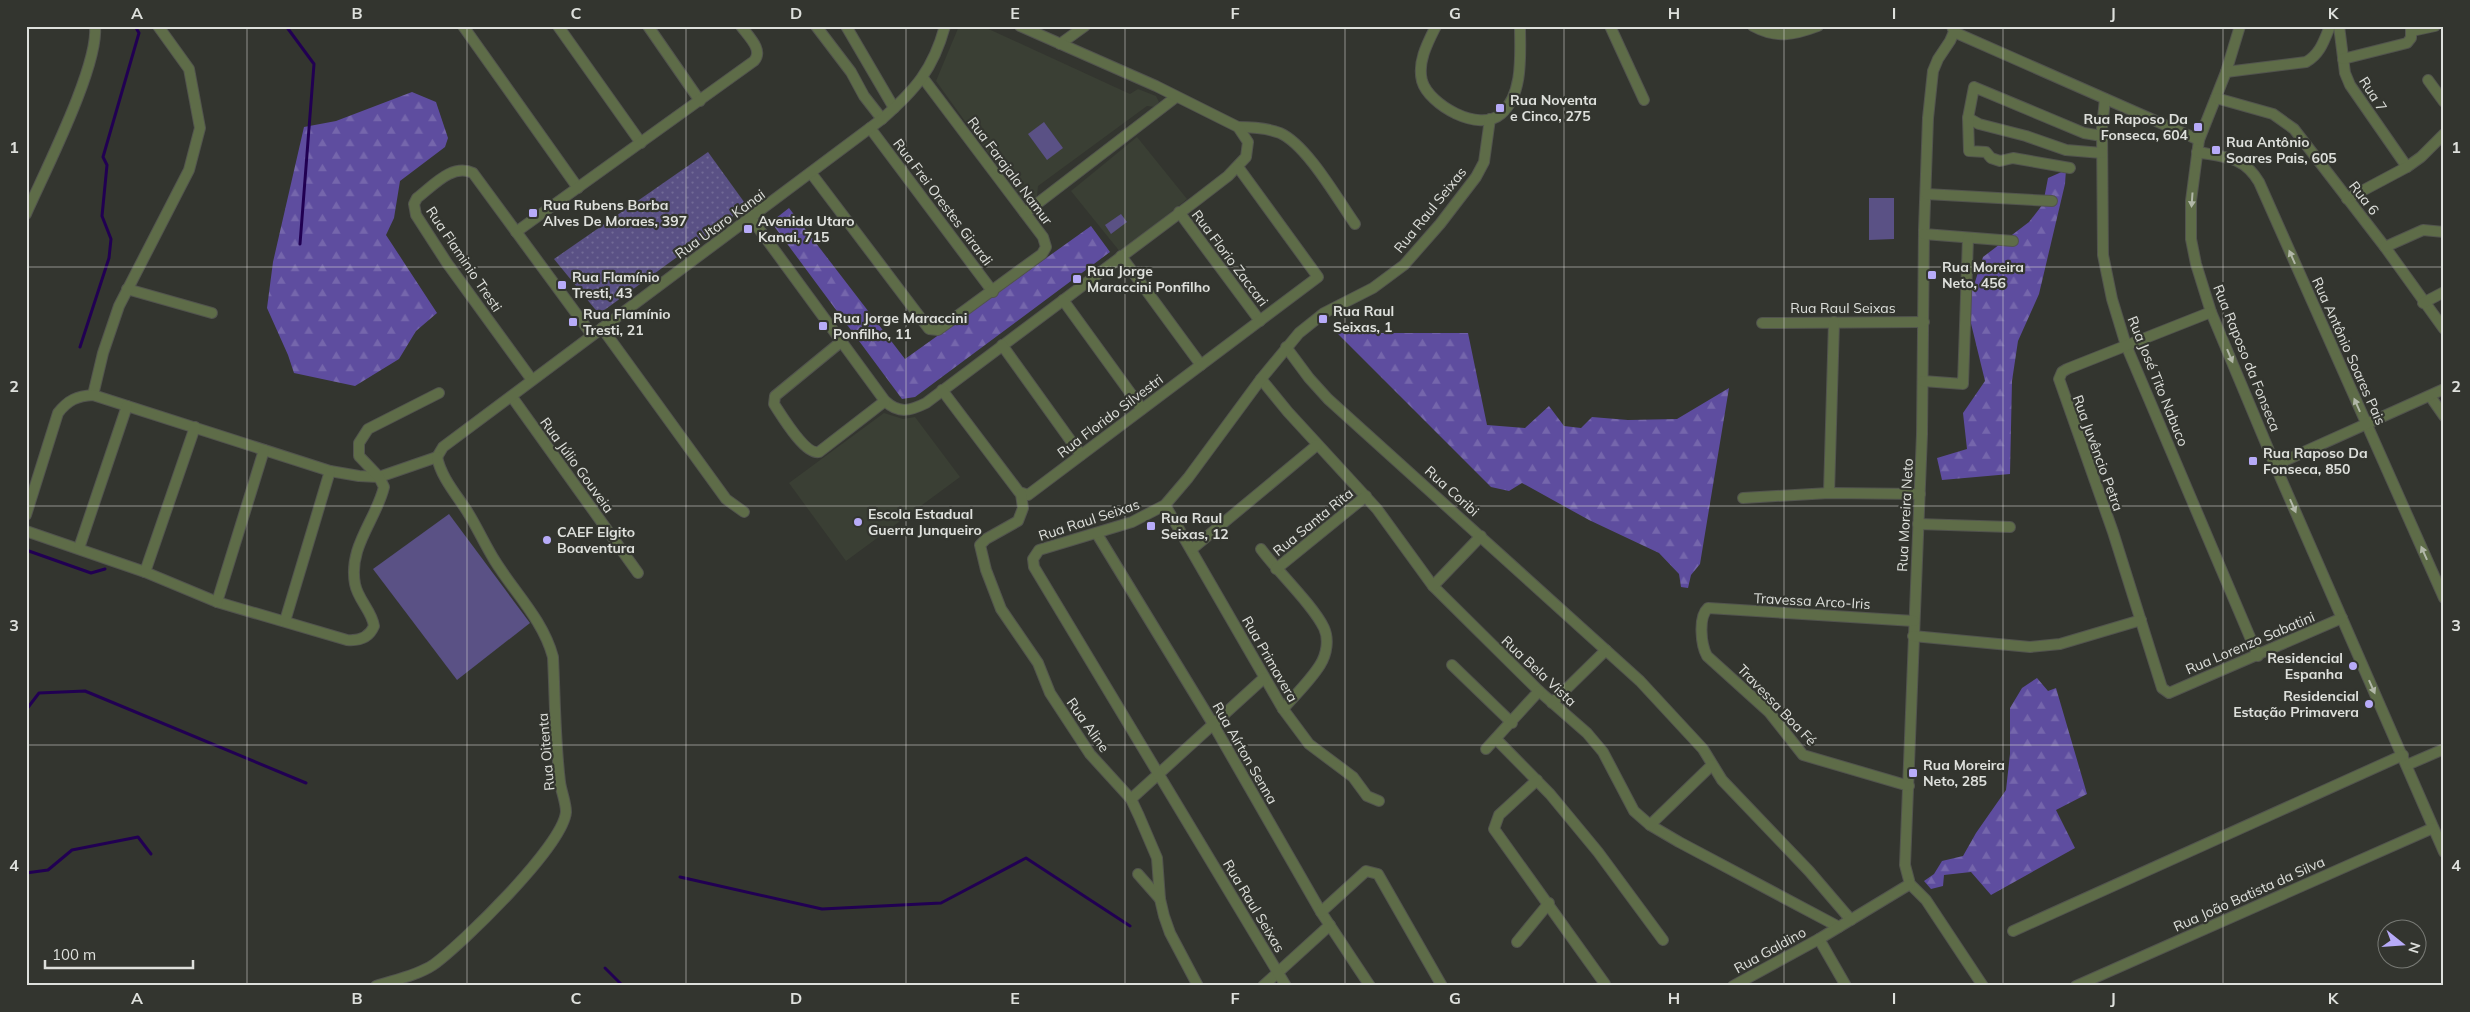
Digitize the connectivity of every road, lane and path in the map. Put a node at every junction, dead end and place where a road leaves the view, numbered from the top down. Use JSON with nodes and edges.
{"nodes":[{"id":1,"x":95,"y":26,"type":"edge"},
{"id":2,"x":158,"y":26,"type":"edge"},
{"id":3,"x":463,"y":26,"type":"edge"},
{"id":4,"x":558,"y":26,"type":"edge"},
{"id":5,"x":648,"y":26,"type":"edge"},
{"id":6,"x":741,"y":26,"type":"edge"},
{"id":7,"x":816,"y":26,"type":"edge"},
{"id":8,"x":846,"y":26,"type":"edge"},
{"id":9,"x":945,"y":26,"type":"edge"},
{"id":10,"x":1020,"y":26,"type":"edge"},
{"id":11,"x":1085,"y":26,"type":"edge"},
{"id":12,"x":1436,"y":26,"type":"edge"},
{"id":13,"x":1520,"y":26,"type":"edge"},
{"id":14,"x":1610,"y":26,"type":"edge"},
{"id":15,"x":1754,"y":26,"type":"edge"},
{"id":16,"x":1818,"y":26,"type":"edge"},
{"id":17,"x":2240,"y":26,"type":"edge"},
{"id":18,"x":2330,"y":26,"type":"edge"},
{"id":19,"x":2339,"y":26,"type":"edge"},
{"id":20,"x":2435,"y":26,"type":"edge"},
{"id":21,"x":1953,"y":29,"type":"edge"},
{"id":22,"x":2412,"y":29,"type":"edge"},
{"id":23,"x":1060,"y":44,"type":"junction"},
{"id":24,"x":2343,"y":59,"type":"junction"},
{"id":25,"x":2226,"y":72,"type":"junction"},
{"id":26,"x":923,"y":78,"type":"junction"},
{"id":27,"x":2428,"y":80,"type":"dead end"},
{"id":28,"x":1176,"y":97,"type":"junction"},
{"id":29,"x":2216,"y":98,"type":"junction"},
{"id":30,"x":1644,"y":100,"type":"dead end"},
{"id":31,"x":2105,"y":100,"type":"junction"},
{"id":32,"x":700,"y":101,"type":"junction"},
{"id":33,"x":2444,"y":102,"type":"edge"},
{"id":34,"x":894,"y":108,"type":"junction"},
{"id":35,"x":1968,"y":118,"type":"junction"},
{"id":36,"x":882,"y":119,"type":"junction"},
{"id":37,"x":1490,"y":119,"type":"junction"},
{"id":38,"x":1238,"y":127,"type":"junction"},
{"id":39,"x":870,"y":128,"type":"junction"},
{"id":40,"x":2444,"y":134,"type":"edge"},
{"id":41,"x":2102,"y":136,"type":"junction"},
{"id":42,"x":2199,"y":140,"type":"junction"},
{"id":43,"x":641,"y":143,"type":"junction"},
{"id":44,"x":2197,"y":152,"type":"junction"},
{"id":45,"x":2102,"y":153,"type":"junction"},
{"id":46,"x":1238,"y":167,"type":"junction"},
{"id":47,"x":2407,"y":167,"type":"junction"},
{"id":48,"x":2070,"y":168,"type":"dead end"},
{"id":49,"x":811,"y":173,"type":"junction"},
{"id":50,"x":578,"y":188,"type":"junction"},
{"id":51,"x":1926,"y":194,"type":"junction"},
{"id":52,"x":2347,"y":200,"type":"junction"},
{"id":53,"x":2052,"y":201,"type":"dead end"},
{"id":54,"x":1178,"y":212,"type":"junction"},
{"id":55,"x":1025,"y":213,"type":"junction"},
{"id":56,"x":26,"y":214,"type":"edge"},
{"id":57,"x":751,"y":218,"type":"junction"},
{"id":58,"x":1355,"y":224,"type":"dead end"},
{"id":59,"x":516,"y":232,"type":"junction"},
{"id":60,"x":2444,"y":232,"type":"edge"},
{"id":61,"x":1924,"y":234,"type":"junction"},
{"id":62,"x":1968,"y":238,"type":"junction"},
{"id":63,"x":2013,"y":242,"type":"dead end"},
{"id":64,"x":2385,"y":247,"type":"junction"},
{"id":65,"x":1121,"y":256,"type":"junction"},
{"id":66,"x":128,"y":289,"type":"junction"},
{"id":67,"x":993,"y":292,"type":"junction"},
{"id":68,"x":2444,"y":292,"type":"edge"},
{"id":69,"x":1063,"y":300,"type":"junction"},
{"id":70,"x":2423,"y":303,"type":"junction"},
{"id":71,"x":2211,"y":312,"type":"junction"},
{"id":72,"x":212,"y":313,"type":"dead end"},
{"id":73,"x":1260,"y":321,"type":"junction"},
{"id":74,"x":1834,"y":322,"type":"junction"},
{"id":75,"x":1924,"y":322,"type":"junction"},
{"id":76,"x":1762,"y":323,"type":"dead end"},
{"id":77,"x":602,"y":328,"type":"junction"},
{"id":78,"x":2444,"y":329,"type":"edge"},
{"id":79,"x":592,"y":335,"type":"junction"},
{"id":80,"x":842,"y":341,"type":"junction"},
{"id":81,"x":1002,"y":345,"type":"junction"},
{"id":82,"x":2126,"y":345,"type":"junction"},
{"id":83,"x":1286,"y":347,"type":"junction"},
{"id":84,"x":1201,"y":365,"type":"junction"},
{"id":85,"x":1261,"y":379,"type":"junction"},
{"id":86,"x":532,"y":380,"type":"junction"},
{"id":87,"x":1923,"y":381,"type":"junction"},
{"id":88,"x":2444,"y":389,"type":"edge"},
{"id":89,"x":942,"y":390,"type":"junction"},
{"id":90,"x":439,"y":393,"type":"dead end"},
{"id":91,"x":94,"y":395,"type":"junction"},
{"id":92,"x":2430,"y":396,"type":"junction"},
{"id":93,"x":512,"y":397,"type":"junction"},
{"id":94,"x":885,"y":401,"type":"junction"},
{"id":95,"x":128,"y":406,"type":"junction"},
{"id":96,"x":1142,"y":409,"type":"junction"},
{"id":97,"x":2444,"y":416,"type":"edge"},
{"id":98,"x":2365,"y":424,"type":"junction"},
{"id":99,"x":195,"y":427,"type":"junction"},
{"id":100,"x":1317,"y":445,"type":"junction"},
{"id":101,"x":264,"y":450,"type":"junction"},
{"id":102,"x":1082,"y":455,"type":"junction"},
{"id":103,"x":437,"y":457,"type":"junction"},
{"id":104,"x":2275,"y":465,"type":"junction"},
{"id":105,"x":330,"y":471,"type":"junction"},
{"id":106,"x":379,"y":477,"type":"junction"},
{"id":107,"x":1829,"y":493,"type":"junction"},
{"id":108,"x":1021,"y":494,"type":"junction"},
{"id":109,"x":1920,"y":494,"type":"junction"},
{"id":110,"x":1366,"y":496,"type":"junction"},
{"id":111,"x":1743,"y":498,"type":"dead end"},
{"id":112,"x":1165,"y":506,"type":"junction"},
{"id":113,"x":744,"y":512,"type":"dead end"},
{"id":114,"x":26,"y":515,"type":"edge"},
{"id":115,"x":1918,"y":524,"type":"junction"},
{"id":116,"x":2010,"y":527,"type":"dead end"},
{"id":117,"x":26,"y":531,"type":"edge"},
{"id":118,"x":1097,"y":534,"type":"junction"},
{"id":119,"x":1481,"y":536,"type":"junction"},
{"id":120,"x":79,"y":548,"type":"junction"},
{"id":121,"x":1192,"y":549,"type":"junction"},
{"id":122,"x":1261,"y":549,"type":"dead end"},
{"id":123,"x":1276,"y":569,"type":"junction"},
{"id":124,"x":145,"y":572,"type":"junction"},
{"id":125,"x":638,"y":573,"type":"dead end"},
{"id":126,"x":1433,"y":586,"type":"junction"},
{"id":127,"x":2444,"y":598,"type":"edge"},
{"id":128,"x":217,"y":602,"type":"junction"},
{"id":129,"x":1708,"y":608,"type":"joint"},
{"id":130,"x":2342,"y":618,"type":"junction"},
{"id":131,"x":2141,"y":620,"type":"junction"},
{"id":132,"x":285,"y":621,"type":"junction"},
{"id":133,"x":1914,"y":621,"type":"junction"},
{"id":134,"x":1913,"y":636,"type":"junction"},
{"id":135,"x":1606,"y":650,"type":"junction"},
{"id":136,"x":2258,"y":656,"type":"junction"},
{"id":137,"x":1452,"y":665,"type":"dead end"},
{"id":138,"x":1264,"y":678,"type":"junction"},
{"id":139,"x":1539,"y":691,"type":"junction"},
{"id":140,"x":2169,"y":693,"type":"joint"},
{"id":141,"x":1552,"y":703,"type":"junction"},
{"id":142,"x":1283,"y":710,"type":"junction"},
{"id":143,"x":1512,"y":723,"type":"junction"},
{"id":144,"x":1213,"y":724,"type":"junction"},
{"id":145,"x":1496,"y":740,"type":"junction"},
{"id":146,"x":1486,"y":749,"type":"dead end"},
{"id":147,"x":2444,"y":749,"type":"edge"},
{"id":148,"x":2405,"y":760,"type":"junction"},
{"id":149,"x":1712,"y":765,"type":"junction"},
{"id":150,"x":1158,"y":773,"type":"junction"},
{"id":151,"x":1537,"y":780,"type":"junction"},
{"id":152,"x":1909,"y":786,"type":"junction"},
{"id":153,"x":1130,"y":800,"type":"junction"},
{"id":154,"x":1379,"y":800,"type":"dead end"},
{"id":155,"x":1650,"y":825,"type":"junction"},
{"id":156,"x":2433,"y":828,"type":"junction"},
{"id":157,"x":2444,"y":852,"type":"edge"},
{"id":158,"x":1138,"y":874,"type":"dead end"},
{"id":159,"x":1910,"y":884,"type":"junction"},
{"id":160,"x":1160,"y":899,"type":"junction"},
{"id":161,"x":1549,"y":903,"type":"junction"},
{"id":162,"x":1321,"y":912,"type":"junction"},
{"id":163,"x":1851,"y":920,"type":"junction"},
{"id":164,"x":1330,"y":925,"type":"junction"},
{"id":165,"x":1839,"y":927,"type":"junction"},
{"id":166,"x":2013,"y":931,"type":"dead end"},
{"id":167,"x":1819,"y":939,"type":"junction"},
{"id":168,"x":1663,"y":940,"type":"dead end"},
{"id":169,"x":1517,"y":942,"type":"dead end"},
{"id":170,"x":1278,"y":972,"type":"junction"},
{"id":171,"x":1605,"y":984,"type":"dead end"},
{"id":172,"x":376,"y":986,"type":"edge"},
{"id":173,"x":1198,"y":986,"type":"edge"},
{"id":174,"x":1263,"y":986,"type":"edge"},
{"id":175,"x":1286,"y":986,"type":"edge"},
{"id":176,"x":1370,"y":986,"type":"edge"},
{"id":177,"x":1442,"y":986,"type":"edge"},
{"id":178,"x":1733,"y":986,"type":"edge"},
{"id":179,"x":1846,"y":986,"type":"edge"},
{"id":180,"x":1983,"y":986,"type":"edge"},
{"id":181,"x":2076,"y":986,"type":"edge"}],
"edges":[{"from":1,"to":56,"type":"street"},
{"from":2,"to":66,"type":"street"},
{"from":3,"to":50,"type":"street"},
{"from":4,"to":43,"type":"street"},
{"from":5,"to":32,"type":"street"},
{"from":6,"to":32,"type":"street"},
{"from":7,"to":36,"type":"street"},
{"from":8,"to":34,"type":"street"},
{"from":9,"to":26,"type":"street","name":"Rua Utaro Kanai"},
{"from":10,"to":23,"type":"street"},
{"from":11,"to":23,"type":"street"},
{"from":12,"to":37,"type":"street"},
{"from":13,"to":37,"type":"street"},
{"from":14,"to":30,"type":"street"},
{"from":15,"to":16,"type":"street"},
{"from":17,"to":25,"type":"street","name":"Rua Raposo da Fonseca"},
{"from":18,"to":25,"type":"street"},
{"from":19,"to":24,"type":"street","name":"Rua 7"},
{"from":20,"to":22,"type":"street"},
{"from":21,"to":31,"type":"street"},
{"from":21,"to":51,"type":"street","name":"Rua Moreira Neto"},
{"from":22,"to":24,"type":"street"},
{"from":23,"to":28,"type":"street"},
{"from":24,"to":47,"type":"street","name":"Rua 7"},
{"from":25,"to":29,"type":"street","name":"Rua Raposo da Fonseca"},
{"from":26,"to":34,"type":"street","name":"Rua Utaro Kanai"},
{"from":26,"to":55,"type":"street","name":"Rua Farajala Namur"},
{"from":27,"to":33,"type":"street"},
{"from":28,"to":38,"type":"street"},
{"from":28,"to":55,"type":"street"},
{"from":29,"to":42,"type":"street","name":"Rua Raposo da Fonseca"},
{"from":29,"to":52,"type":"street","name":"Rua 6"},
{"from":31,"to":41,"type":"street","name":"Rua José Tito Nabuco"},
{"from":31,"to":42,"type":"street"},
{"from":32,"to":43,"type":"street"},
{"from":34,"to":36,"type":"street","name":"Rua Utaro Kanai"},
{"from":35,"to":41,"type":"street"},
{"from":35,"to":45,"type":"street"},
{"from":35,"to":48,"type":"street"},
{"from":36,"to":39,"type":"street","name":"Rua Utaro Kanai"},
{"from":37,"to":83,"type":"street","name":"Rua Raul Seixas"},
{"from":38,"to":46,"type":"street"},
{"from":38,"to":58,"type":"street"},
{"from":39,"to":49,"type":"street","name":"Rua Utaro Kanai"},
{"from":39,"to":67,"type":"street","name":"Rua Frei Orestes Girardi"},
{"from":40,"to":47,"type":"street"},
{"from":41,"to":45,"type":"street","name":"Rua José Tito Nabuco"},
{"from":42,"to":44,"type":"street","name":"Rua Raposo da Fonseca"},
{"from":43,"to":50,"type":"street"},
{"from":44,"to":71,"type":"street","name":"Rua Raposo da Fonseca","one_way":true},
{"from":98,"to":44,"type":"street","name":"Rua Antônio Soares Pais","one_way":true},
{"from":45,"to":82,"type":"street","name":"Rua José Tito Nabuco"},
{"from":46,"to":54,"type":"street"},
{"from":46,"to":73,"type":"street","name":"Rua Florido Silvestri"},
{"from":47,"to":52,"type":"street"},
{"from":49,"to":57,"type":"street","name":"Rua Utaro Kanai"},
{"from":49,"to":67,"type":"street","name":"Rua Farajala Namur"},
{"from":50,"to":59,"type":"street"},
{"from":51,"to":53,"type":"street"},
{"from":51,"to":61,"type":"street","name":"Rua Moreira Neto"},
{"from":52,"to":64,"type":"street","name":"Rua 6"},
{"from":54,"to":65,"type":"street"},
{"from":54,"to":73,"type":"street","name":"Rua Florio Zaccari"},
{"from":55,"to":67,"type":"street","name":"Rua Farajala Namur"},
{"from":57,"to":77,"type":"street","name":"Rua Utaro Kanai"},
{"from":57,"to":80,"type":"street"},
{"from":59,"to":79,"type":"street","name":"Rua Flaminio Tresti"},
{"from":59,"to":86,"type":"street","name":"Rua Flaminio Tresti"},
{"from":60,"to":64,"type":"street"},
{"from":61,"to":62,"type":"street"},
{"from":61,"to":75,"type":"street","name":"Rua Moreira Neto"},
{"from":62,"to":63,"type":"street"},
{"from":62,"to":87,"type":"street"},
{"from":64,"to":70,"type":"street","name":"Rua 6"},
{"from":65,"to":69,"type":"street"},
{"from":65,"to":84,"type":"street"},
{"from":66,"to":72,"type":"street"},
{"from":66,"to":91,"type":"street"},
{"from":68,"to":70,"type":"street"},
{"from":69,"to":81,"type":"street"},
{"from":69,"to":96,"type":"street"},
{"from":70,"to":78,"type":"street","name":"Rua 6"},
{"from":71,"to":82,"type":"street","name":"Rua Juvêncio Petra"},
{"from":71,"to":104,"type":"street","name":"Rua Raposo da Fonseca","one_way":true},
{"from":73,"to":84,"type":"street","name":"Rua Florido Silvestri"},
{"from":74,"to":75,"type":"street","name":"Rua Raul Seixas"},
{"from":74,"to":76,"type":"street","name":"Rua Raul Seixas"},
{"from":74,"to":107,"type":"street"},
{"from":75,"to":87,"type":"street","name":"Rua Moreira Neto"},
{"from":77,"to":79,"type":"street","name":"Rua Utaro Kanai"},
{"from":77,"to":113,"type":"street"},
{"from":79,"to":86,"type":"street","name":"Rua Utaro Kanai"},
{"from":80,"to":94,"type":"street"},
{"from":80,"to":94,"type":"street"},
{"from":81,"to":89,"type":"street"},
{"from":81,"to":102,"type":"street"},
{"from":82,"to":131,"type":"street","name":"Rua Juvêncio Petra"},
{"from":82,"to":136,"type":"street","name":"Rua José Tito Nabuco"},
{"from":83,"to":85,"type":"street","name":"Rua Raul Seixas"},
{"from":83,"to":119,"type":"street","name":"Rua Coribi"},
{"from":84,"to":96,"type":"street","name":"Rua Florido Silvestri"},
{"from":85,"to":100,"type":"street","name":"Rua Bela Vista"},
{"from":85,"to":112,"type":"street","name":"Rua Raul Seixas"},
{"from":86,"to":93,"type":"street","name":"Rua Utaro Kanai"},
{"from":87,"to":109,"type":"street","name":"Rua Moreira Neto"},
{"from":88,"to":92,"type":"street"},
{"from":89,"to":94,"type":"street"},
{"from":89,"to":108,"type":"street"},
{"from":90,"to":106,"type":"street"},
{"from":91,"to":95,"type":"street"},
{"from":91,"to":114,"type":"street"},
{"from":92,"to":97,"type":"street"},
{"from":92,"to":98,"type":"street"},
{"from":93,"to":103,"type":"street","name":"Rua Utaro Kanai"},
{"from":93,"to":125,"type":"street","name":"Rua Júlio Gouveia"},
{"from":95,"to":99,"type":"street"},
{"from":95,"to":120,"type":"street"},
{"from":96,"to":102,"type":"street","name":"Rua Florido Silvestri"},
{"from":98,"to":104,"type":"street"},
{"from":127,"to":98,"type":"street","name":"Rua Antônio Soares Pais","one_way":true},
{"from":99,"to":101,"type":"street"},
{"from":99,"to":124,"type":"street"},
{"from":100,"to":110,"type":"street","name":"Rua Bela Vista"},
{"from":100,"to":121,"type":"street"},
{"from":101,"to":105,"type":"street"},
{"from":101,"to":128,"type":"street"},
{"from":102,"to":108,"type":"street","name":"Rua Florido Silvestri"},
{"from":103,"to":106,"type":"street"},
{"from":103,"to":172,"type":"street","name":"Rua Oitenta"},
{"from":104,"to":130,"type":"street","name":"Rua Raposo da Fonseca","one_way":true},
{"from":105,"to":106,"type":"street"},
{"from":105,"to":132,"type":"street"},
{"from":106,"to":132,"type":"street"},
{"from":107,"to":109,"type":"street"},
{"from":107,"to":111,"type":"street"},
{"from":108,"to":153,"type":"street","name":"Rua Aline"},
{"from":109,"to":115,"type":"street","name":"Rua Moreira Neto"},
{"from":110,"to":123,"type":"street","name":"Rua Santa Rita"},
{"from":110,"to":126,"type":"street","name":"Rua Bela Vista"},
{"from":112,"to":118,"type":"street","name":"Rua Raul Seixas"},
{"from":112,"to":121,"type":"street","name":"Rua Primavera"},
{"from":115,"to":116,"type":"street"},
{"from":115,"to":133,"type":"street","name":"Rua Moreira Neto"},
{"from":117,"to":120,"type":"street"},
{"from":118,"to":144,"type":"street","name":"Rua Aírton Senna"},
{"from":118,"to":150,"type":"street","name":"Rua Raul Seixas"},
{"from":119,"to":126,"type":"street"},
{"from":119,"to":135,"type":"street","name":"Rua Coribi"},
{"from":120,"to":124,"type":"street"},
{"from":121,"to":138,"type":"street","name":"Rua Primavera"},
{"from":122,"to":123,"type":"street"},
{"from":123,"to":142,"type":"street"},
{"from":124,"to":128,"type":"street"},
{"from":126,"to":139,"type":"street","name":"Rua Bela Vista"},
{"from":128,"to":132,"type":"street"},
{"from":129,"to":133,"type":"street","name":"Travessa Arco-Iris"},
{"from":129,"to":152,"type":"street","name":"Travessa Boa Fé"},
{"from":130,"to":136,"type":"street","name":"Rua Lorenzo Sabatini"},
{"from":130,"to":148,"type":"street","name":"Rua Raposo da Fonseca","one_way":true},
{"from":131,"to":134,"type":"street"},
{"from":131,"to":140,"type":"street","name":"Rua Juvêncio Petra"},
{"from":133,"to":134,"type":"street","name":"Rua Moreira Neto"},
{"from":134,"to":152,"type":"street","name":"Rua Moreira Neto"},
{"from":135,"to":141,"type":"street"},
{"from":135,"to":149,"type":"street","name":"Rua Coribi"},
{"from":136,"to":140,"type":"street","name":"Rua Lorenzo Sabatini"},
{"from":137,"to":143,"type":"street"},
{"from":138,"to":142,"type":"street","name":"Rua Primavera"},
{"from":138,"to":144,"type":"street"},
{"from":139,"to":141,"type":"street","name":"Rua Bela Vista"},
{"from":139,"to":143,"type":"street"},
{"from":141,"to":155,"type":"street","name":"Rua Bela Vista"},
{"from":142,"to":154,"type":"street","name":"Rua Primavera"},
{"from":143,"to":145,"type":"street"},
{"from":144,"to":150,"type":"street"},
{"from":144,"to":162,"type":"street","name":"Rua Aírton Senna"},
{"from":145,"to":146,"type":"street"},
{"from":145,"to":151,"type":"street"},
{"from":147,"to":148,"type":"street"},
{"from":148,"to":156,"type":"street","name":"Rua Raposo da Fonseca"},
{"from":148,"to":166,"type":"street"},
{"from":149,"to":155,"type":"street"},
{"from":149,"to":163,"type":"street","name":"Rua Coribi"},
{"from":150,"to":153,"type":"street"},
{"from":150,"to":170,"type":"street","name":"Rua Raul Seixas"},
{"from":151,"to":161,"type":"street"},
{"from":151,"to":168,"type":"street"},
{"from":152,"to":159,"type":"street","name":"Rua Moreira Neto"},
{"from":153,"to":160,"type":"street","name":"Rua Aline"},
{"from":155,"to":165,"type":"street","name":"Rua Bela Vista"},
{"from":156,"to":157,"type":"street","name":"Rua Raposo da Fonseca"},
{"from":156,"to":181,"type":"street","name":"Rua João Batista da Silva"},
{"from":158,"to":160,"type":"street"},
{"from":159,"to":163,"type":"street","name":"Rua Galdino"},
{"from":159,"to":180,"type":"street"},
{"from":160,"to":173,"type":"street","name":"Rua Aline"},
{"from":161,"to":169,"type":"street"},
{"from":161,"to":171,"type":"street"},
{"from":162,"to":164,"type":"street","name":"Rua Aírton Senna"},
{"from":162,"to":177,"type":"street"},
{"from":163,"to":165,"type":"street","name":"Rua Galdino"},
{"from":164,"to":170,"type":"street"},
{"from":164,"to":176,"type":"street","name":"Rua Aírton Senna"},
{"from":165,"to":167,"type":"street","name":"Rua Galdino"},
{"from":167,"to":178,"type":"street","name":"Rua Galdino"},
{"from":167,"to":179,"type":"street"},
{"from":170,"to":174,"type":"street"},
{"from":170,"to":175,"type":"street","name":"Rua Raul Seixas"}]}
